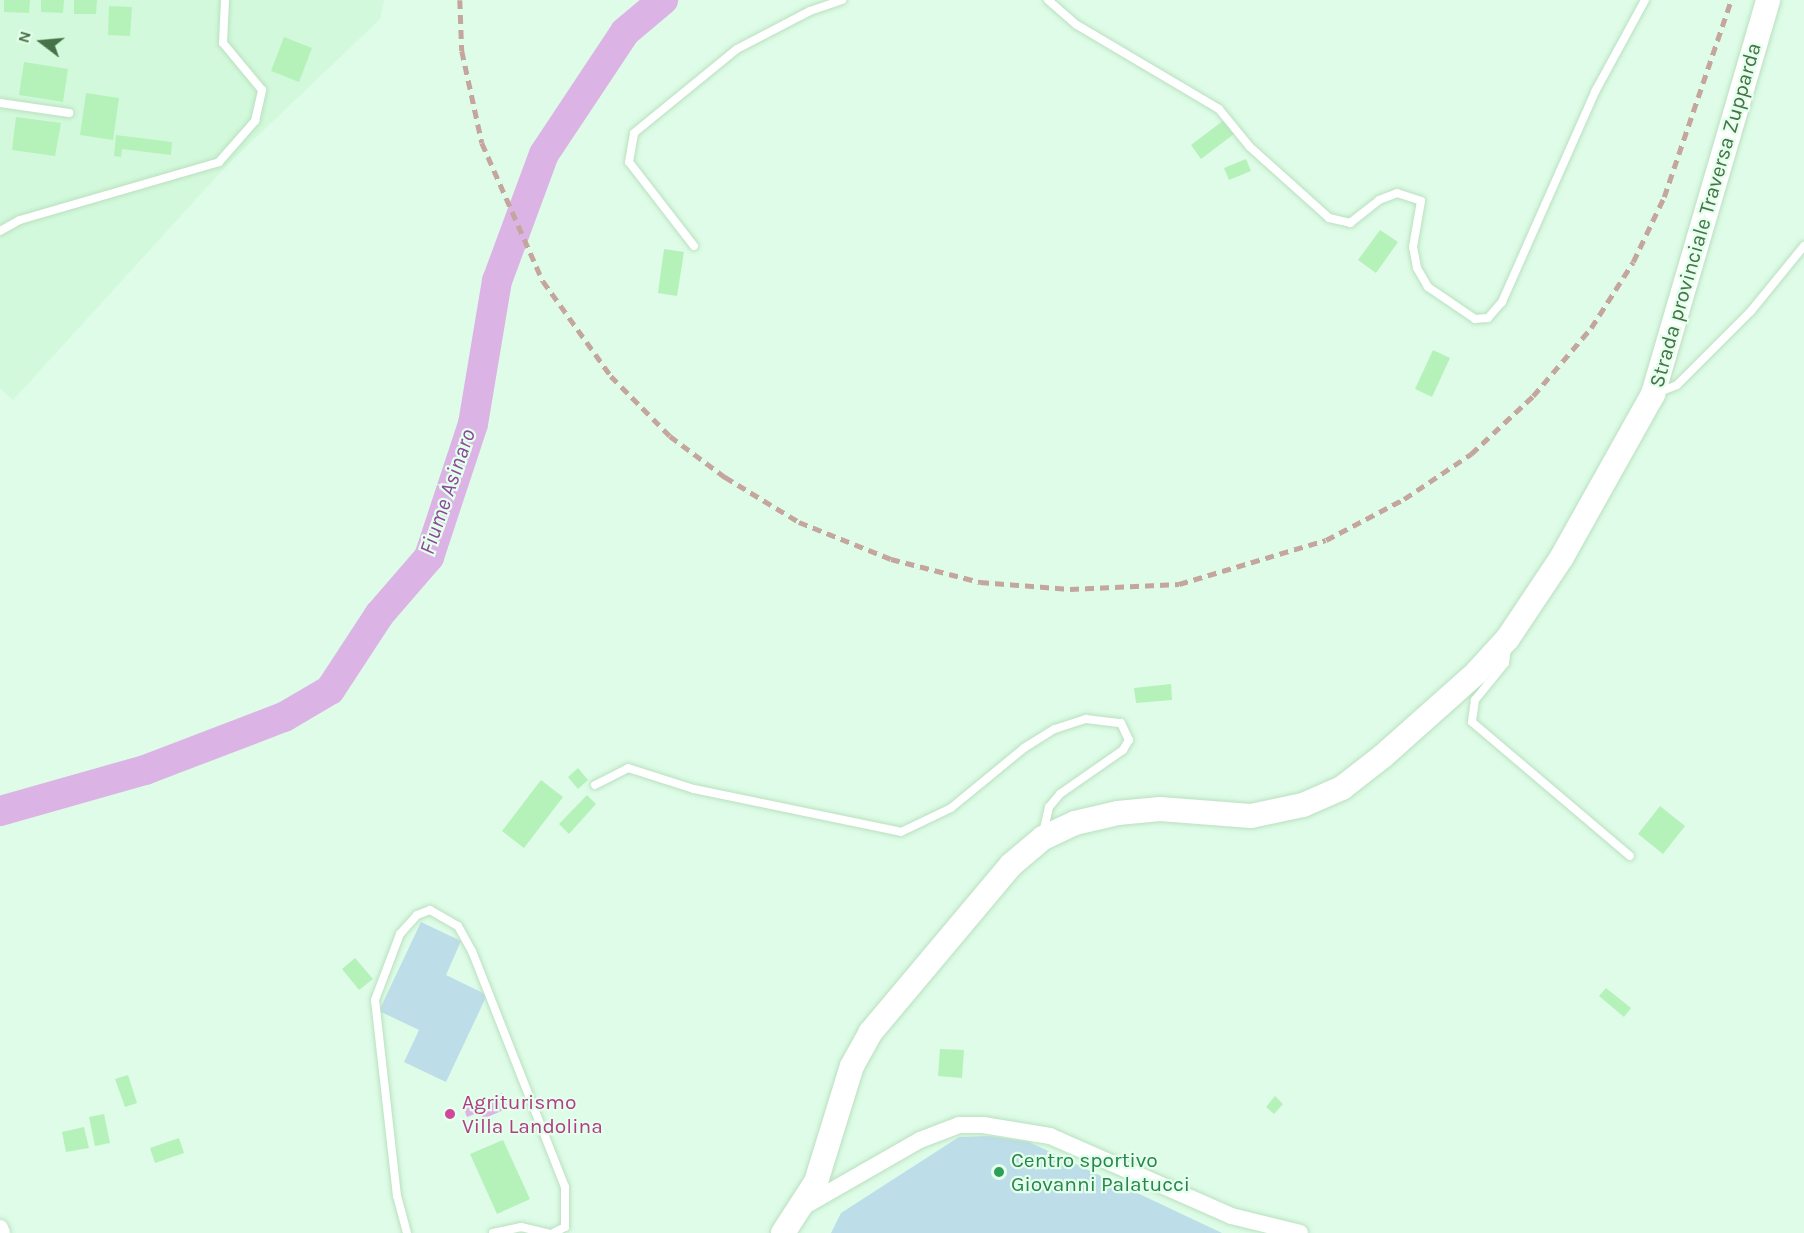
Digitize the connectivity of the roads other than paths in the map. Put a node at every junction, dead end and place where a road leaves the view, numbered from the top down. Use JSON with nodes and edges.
{"nodes":[{"id":1,"x":225,"y":0,"type":"edge"},
{"id":2,"x":842,"y":0,"type":"edge"},
{"id":3,"x":1048,"y":0,"type":"edge"},
{"id":4,"x":1645,"y":0,"type":"edge"},
{"id":5,"x":1768,"y":0,"type":"edge"},
{"id":6,"x":0,"y":103,"type":"edge"},
{"id":7,"x":69,"y":113,"type":"dead end"},
{"id":8,"x":0,"y":231,"type":"edge"},
{"id":9,"x":694,"y":246,"type":"dead end"},
{"id":10,"x":1804,"y":246,"type":"edge"},
{"id":11,"x":1653,"y":394,"type":"junction"},
{"id":12,"x":1508,"y":638,"type":"junction"},
{"id":13,"x":596,"y":785,"type":"dead end"},
{"id":14,"x":1043,"y":838,"type":"junction"},
{"id":15,"x":1630,"y":856,"type":"dead end"},
{"id":16,"x":803,"y":1207,"type":"junction"},
{"id":17,"x":0,"y":1228,"type":"edge"},
{"id":18,"x":2,"y":1233,"type":"edge"},
{"id":19,"x":407,"y":1233,"type":"edge"},
{"id":20,"x":493,"y":1233,"type":"edge"},
{"id":21,"x":548,"y":1233,"type":"edge"},
{"id":22,"x":553,"y":1233,"type":"edge"},
{"id":23,"x":783,"y":1233,"type":"edge"},
{"id":24,"x":1300,"y":1233,"type":"edge"}],
"edges":[{"from":1,"to":8,"type":"lane"},
{"from":2,"to":9,"type":"lane"},
{"from":3,"to":4,"type":"lane"},
{"from":5,"to":11,"type":"main road","name":"Strada provinciale Traversa Zupparda"},
{"from":6,"to":7,"type":"lane"},
{"from":10,"to":11,"type":"lane"},
{"from":11,"to":12,"type":"main road","name":"Strada provinciale Traversa Zupparda"},
{"from":12,"to":14,"type":"main road","name":"Strada provinciale Traversa Zupparda"},
{"from":12,"to":15,"type":"lane"},
{"from":13,"to":14,"type":"lane"},
{"from":14,"to":16,"type":"main road","name":"Strada provinciale Traversa Zupparda"},
{"from":16,"to":23,"type":"main road","name":"Strada provinciale Traversa Zupparda"},
{"from":16,"to":24,"type":"street"},
{"from":17,"to":18,"type":"street"},
{"from":19,"to":22,"type":"lane"},
{"from":20,"to":21,"type":"lane"}]}
